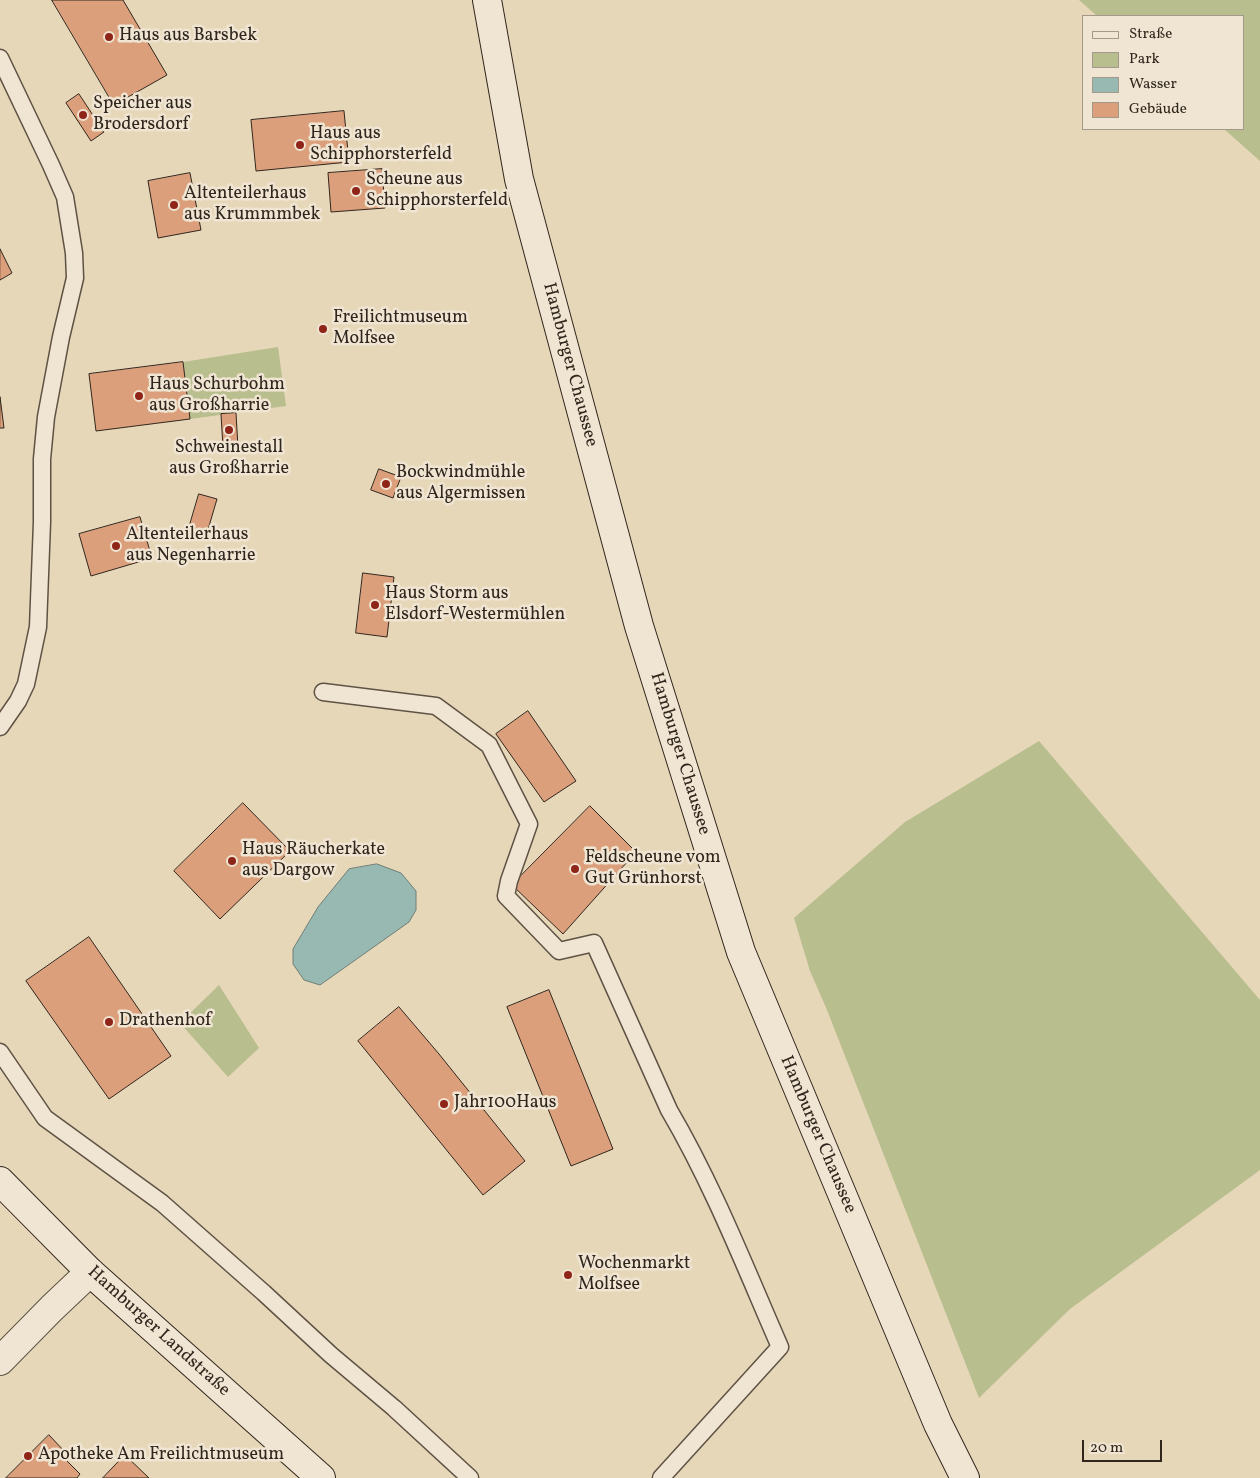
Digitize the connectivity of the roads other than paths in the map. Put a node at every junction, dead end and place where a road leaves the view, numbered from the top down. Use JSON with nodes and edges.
{"nodes":[{"id":1,"x":487,"y":0,"type":"edge"},
{"id":2,"x":0,"y":58,"type":"edge"},
{"id":3,"x":323,"y":692,"type":"dead end"},
{"id":4,"x":0,"y":727,"type":"edge"},
{"id":5,"x":0,"y":1052,"type":"edge"},
{"id":6,"x":0,"y":1181,"type":"edge"},
{"id":7,"x":90,"y":1272,"type":"junction"},
{"id":8,"x":0,"y":1361,"type":"edge"},
{"id":9,"x":321,"y":1478,"type":"edge"},
{"id":10,"x":470,"y":1478,"type":"edge"},
{"id":11,"x":661,"y":1478,"type":"edge"},
{"id":12,"x":965,"y":1478,"type":"edge"}],
"edges":[{"from":1,"to":12,"type":"main road","name":"Hamburger Chaussee"},
{"from":2,"to":4,"type":"lane"},
{"from":3,"to":11,"type":"lane"},
{"from":5,"to":10,"type":"lane"},
{"from":6,"to":7,"type":"main road","name":"Hamburger Landstraße"},
{"from":7,"to":8,"type":"main road"},
{"from":7,"to":9,"type":"main road","name":"Hamburger Landstraße"}]}
